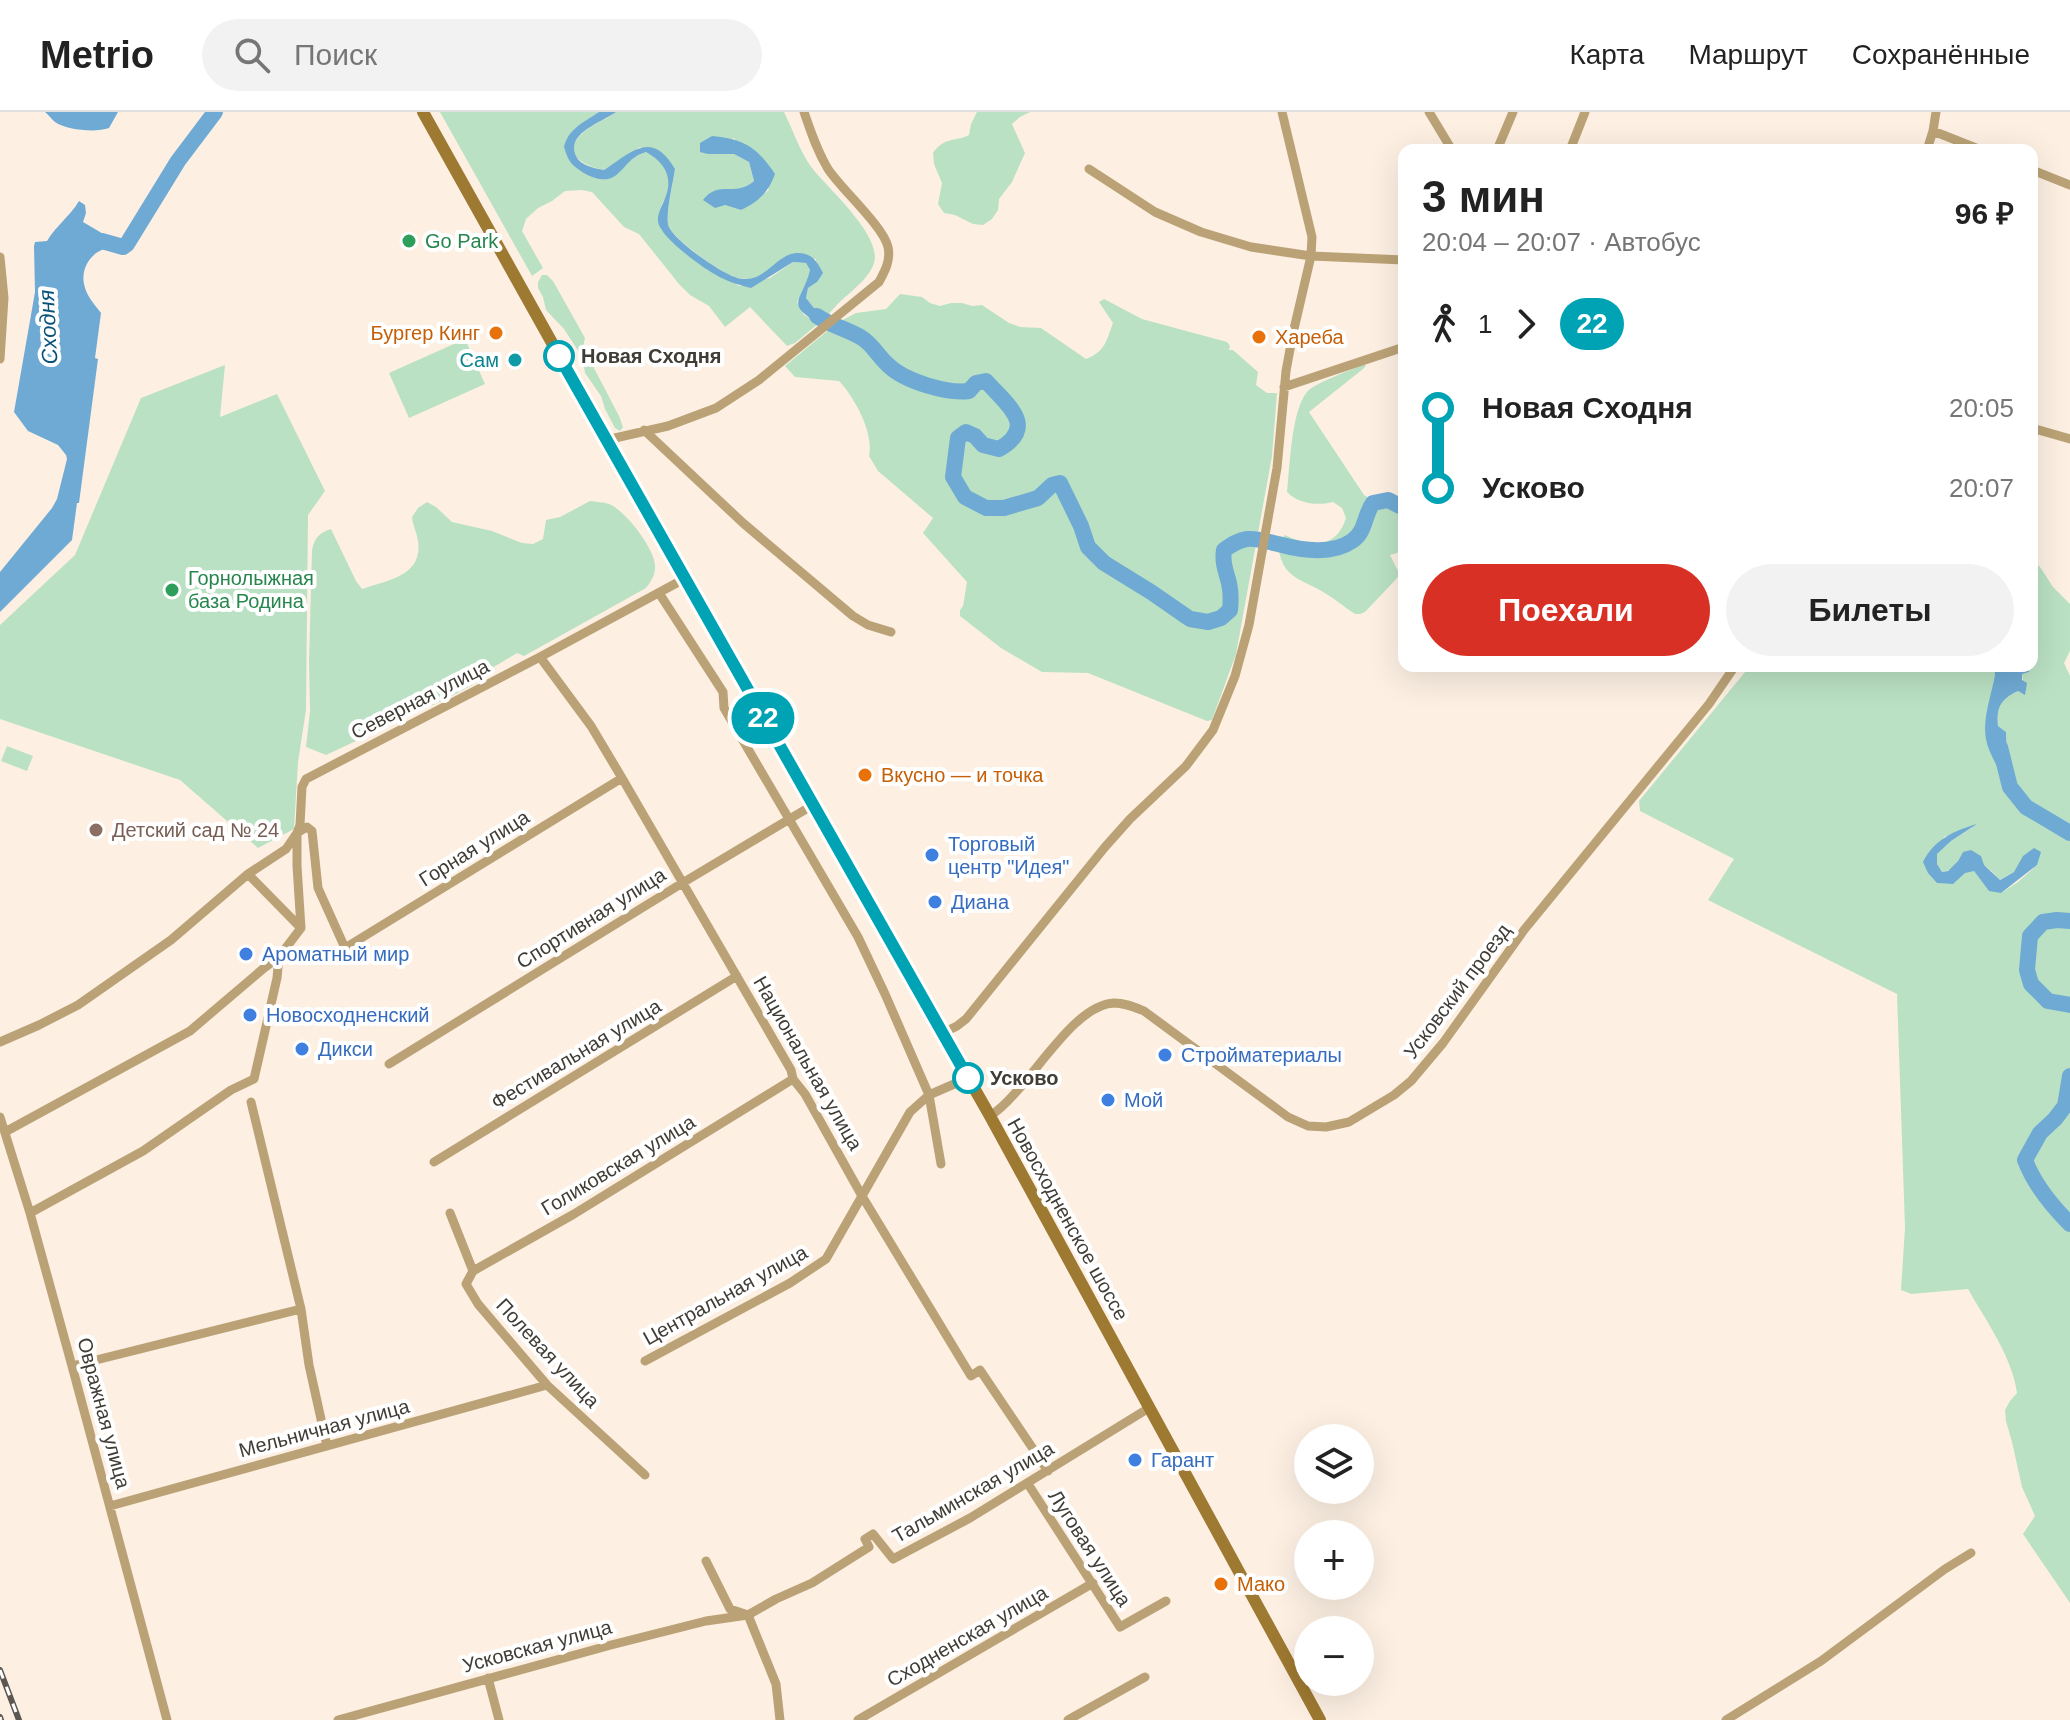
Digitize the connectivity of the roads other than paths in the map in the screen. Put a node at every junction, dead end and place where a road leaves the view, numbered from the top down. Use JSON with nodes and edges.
{"nodes":[{"id":1,"x":423,"y":112,"type":"edge"},
{"id":2,"x":804,"y":112,"type":"edge"},
{"id":3,"x":1282,"y":112,"type":"edge"},
{"id":4,"x":1429,"y":112,"type":"edge"},
{"id":5,"x":1513,"y":112,"type":"edge"},
{"id":6,"x":1585,"y":112,"type":"edge"},
{"id":7,"x":1936,"y":112,"type":"edge"},
{"id":8,"x":1933,"y":131,"type":"junction"},
{"id":9,"x":1448,"y":144,"type":"edge"},
{"id":10,"x":1500,"y":144,"type":"edge"},
{"id":11,"x":1572,"y":144,"type":"edge"},
{"id":12,"x":1929,"y":144,"type":"edge"},
{"id":13,"x":1966,"y":144,"type":"edge"},
{"id":14,"x":1089,"y":169,"type":"dead end"},
{"id":15,"x":2038,"y":172,"type":"edge"},
{"id":16,"x":2070,"y":185,"type":"edge"},
{"id":17,"x":1311,"y":256,"type":"junction"},
{"id":18,"x":0,"y":257,"type":"edge"},
{"id":19,"x":1398,"y":260,"type":"edge"},
{"id":20,"x":1294,"y":329,"type":"dead end"},
{"id":21,"x":1291,"y":344,"type":"dead end"},
{"id":22,"x":1398,"y":349,"type":"edge"},
{"id":23,"x":0,"y":359,"type":"edge"},
{"id":24,"x":1284,"y":387,"type":"junction"},
{"id":25,"x":644,"y":430,"type":"junction"},
{"id":26,"x":2038,"y":430,"type":"edge"},
{"id":27,"x":2070,"y":439,"type":"edge"},
{"id":28,"x":606,"y":440,"type":"junction"},
{"id":29,"x":684,"y":579,"type":"junction"},
{"id":30,"x":659,"y":593,"type":"junction"},
{"id":31,"x":891,"y":632,"type":"dead end"},
{"id":32,"x":540,"y":657,"type":"junction"},
{"id":33,"x":1731,"y":672,"type":"edge"},
{"id":34,"x":622,"y":778,"type":"junction"},
{"id":35,"x":813,"y":805,"type":"junction"},
{"id":36,"x":789,"y":820,"type":"junction"},
{"id":37,"x":297,"y":833,"type":"junction"},
{"id":38,"x":248,"y":874,"type":"junction"},
{"id":39,"x":684,"y":882,"type":"junction"},
{"id":40,"x":301,"y":928,"type":"junction"},
{"id":41,"x":279,"y":957,"type":"junction"},
{"id":42,"x":737,"y":976,"type":"junction"},
{"id":43,"x":943,"y":1033,"type":"junction"},
{"id":44,"x":0,"y":1042,"type":"edge"},
{"id":45,"x":389,"y":1064,"type":"dead end"},
{"id":46,"x":968,"y":1078,"type":"junction"},
{"id":47,"x":793,"y":1079,"type":"junction"},
{"id":48,"x":929,"y":1095,"type":"junction"},
{"id":49,"x":251,"y":1102,"type":"dead end"},
{"id":50,"x":990,"y":1116,"type":"junction"},
{"id":51,"x":0,"y":1117,"type":"edge"},
{"id":52,"x":5,"y":1132,"type":"junction"},
{"id":53,"x":434,"y":1162,"type":"dead end"},
{"id":54,"x":941,"y":1164,"type":"dead end"},
{"id":55,"x":862,"y":1196,"type":"junction"},
{"id":56,"x":30,"y":1213,"type":"junction"},
{"id":57,"x":450,"y":1213,"type":"dead end"},
{"id":58,"x":473,"y":1271,"type":"junction"},
{"id":59,"x":301,"y":1309,"type":"junction"},
{"id":60,"x":645,"y":1361,"type":"dead end"},
{"id":61,"x":72,"y":1366,"type":"junction"},
{"id":62,"x":547,"y":1385,"type":"junction"},
{"id":63,"x":1149,"y":1408,"type":"junction"},
{"id":64,"x":327,"y":1446,"type":"junction"},
{"id":65,"x":1048,"y":1471,"type":"junction"},
{"id":66,"x":645,"y":1475,"type":"dead end"},
{"id":67,"x":1028,"y":1484,"type":"junction"},
{"id":68,"x":110,"y":1506,"type":"junction"},
{"id":69,"x":1971,"y":1553,"type":"dead end"},
{"id":70,"x":706,"y":1561,"type":"dead end"},
{"id":71,"x":1093,"y":1583,"type":"junction"},
{"id":72,"x":1166,"y":1601,"type":"dead end"},
{"id":73,"x":748,"y":1615,"type":"junction"},
{"id":74,"x":1145,"y":1677,"type":"dead end"},
{"id":75,"x":488,"y":1678,"type":"junction"},
{"id":76,"x":167,"y":1720,"type":"edge"},
{"id":77,"x":338,"y":1720,"type":"edge"},
{"id":78,"x":499,"y":1720,"type":"edge"},
{"id":79,"x":780,"y":1720,"type":"edge"},
{"id":80,"x":858,"y":1720,"type":"edge"},
{"id":81,"x":1068,"y":1720,"type":"edge"},
{"id":82,"x":1320,"y":1720,"type":"edge"},
{"id":83,"x":1726,"y":1720,"type":"edge"}],
"edges":[{"from":1,"to":28,"type":"main road","name":"Новосходненское шоссе"},
{"from":2,"to":25,"type":"street"},
{"from":3,"to":17,"type":"street"},
{"from":4,"to":9,"type":"street"},
{"from":5,"to":10,"type":"street"},
{"from":6,"to":11,"type":"street"},
{"from":7,"to":8,"type":"street"},
{"from":8,"to":12,"type":"street"},
{"from":8,"to":13,"type":"street"},
{"from":14,"to":17,"type":"street"},
{"from":15,"to":16,"type":"street"},
{"from":17,"to":19,"type":"street"},
{"from":17,"to":20,"type":"street"},
{"from":18,"to":23,"type":"street"},
{"from":21,"to":24,"type":"street"},
{"from":22,"to":24,"type":"street"},
{"from":24,"to":43,"type":"street"},
{"from":25,"to":28,"type":"street"},
{"from":25,"to":31,"type":"street"},
{"from":26,"to":27,"type":"street"},
{"from":28,"to":29,"type":"main road","name":"Новосходненское шоссе"},
{"from":29,"to":30,"type":"street","name":"Северная улица"},
{"from":29,"to":35,"type":"main road","name":"Новосходненское шоссе"},
{"from":30,"to":32,"type":"street","name":"Северная улица"},
{"from":30,"to":36,"type":"street"},
{"from":32,"to":34,"type":"street","name":"Национальная улица"},
{"from":32,"to":37,"type":"street","name":"Северная улица"},
{"from":33,"to":50,"type":"street","name":"Усковский проезд"},
{"from":34,"to":37,"type":"street","name":"Горная улица"},
{"from":34,"to":39,"type":"street","name":"Национальная улица"},
{"from":35,"to":36,"type":"street","name":"Спортивная улица"},
{"from":35,"to":43,"type":"main road","name":"Новосходненское шоссе"},
{"from":36,"to":39,"type":"street","name":"Спортивная улица"},
{"from":36,"to":48,"type":"street"},
{"from":37,"to":38,"type":"street"},
{"from":37,"to":40,"type":"street","name":"Северная улица"},
{"from":38,"to":40,"type":"street"},
{"from":38,"to":44,"type":"street"},
{"from":39,"to":42,"type":"street","name":"Национальная улица"},
{"from":39,"to":45,"type":"street","name":"Спортивная улица"},
{"from":40,"to":41,"type":"street"},
{"from":41,"to":52,"type":"street"},
{"from":41,"to":56,"type":"street"},
{"from":42,"to":47,"type":"street","name":"Национальная улица"},
{"from":42,"to":53,"type":"street","name":"Фестивальная улица"},
{"from":43,"to":46,"type":"main road","name":"Новосходненское шоссе"},
{"from":46,"to":48,"type":"street","name":"Центральная улица"},
{"from":46,"to":50,"type":"main road","name":"Новосходненское шоссе"},
{"from":47,"to":55,"type":"street","name":"Национальная улица"},
{"from":47,"to":58,"type":"street","name":"Голиковская улица"},
{"from":48,"to":54,"type":"street"},
{"from":48,"to":55,"type":"street","name":"Центральная улица"},
{"from":49,"to":59,"type":"street"},
{"from":50,"to":63,"type":"main road","name":"Новосходненское шоссе"},
{"from":51,"to":52,"type":"street","name":"Овражная улица"},
{"from":52,"to":56,"type":"street","name":"Овражная улица"},
{"from":55,"to":60,"type":"street","name":"Центральная улица"},
{"from":55,"to":65,"type":"street","name":"Национальная улица"},
{"from":56,"to":61,"type":"street","name":"Овражная улица"},
{"from":57,"to":58,"type":"street"},
{"from":58,"to":62,"type":"street","name":"Полевая улица"},
{"from":59,"to":61,"type":"street"},
{"from":59,"to":64,"type":"street"},
{"from":61,"to":68,"type":"street","name":"Овражная улица"},
{"from":62,"to":64,"type":"street","name":"Мельничная улица"},
{"from":62,"to":66,"type":"street","name":"Полевая улица"},
{"from":63,"to":65,"type":"street","name":"Тальминская улица"},
{"from":63,"to":82,"type":"main road","name":"Новосходненское шоссе"},
{"from":64,"to":68,"type":"street","name":"Мельничная улица"},
{"from":65,"to":67,"type":"street","name":"Тальминская улица"},
{"from":67,"to":71,"type":"street","name":"Луговая улица"},
{"from":67,"to":73,"type":"street","name":"Тальминская улица"},
{"from":68,"to":76,"type":"street","name":"Овражная улица"},
{"from":69,"to":83,"type":"street"},
{"from":70,"to":73,"type":"street"},
{"from":71,"to":72,"type":"street","name":"Луговая улица"},
{"from":71,"to":80,"type":"street","name":"Сходненская улица"},
{"from":73,"to":75,"type":"street","name":"Усковская улица"},
{"from":73,"to":79,"type":"street"},
{"from":74,"to":81,"type":"street"},
{"from":75,"to":77,"type":"street","name":"Усковская улица"},
{"from":75,"to":78,"type":"street"}]}
